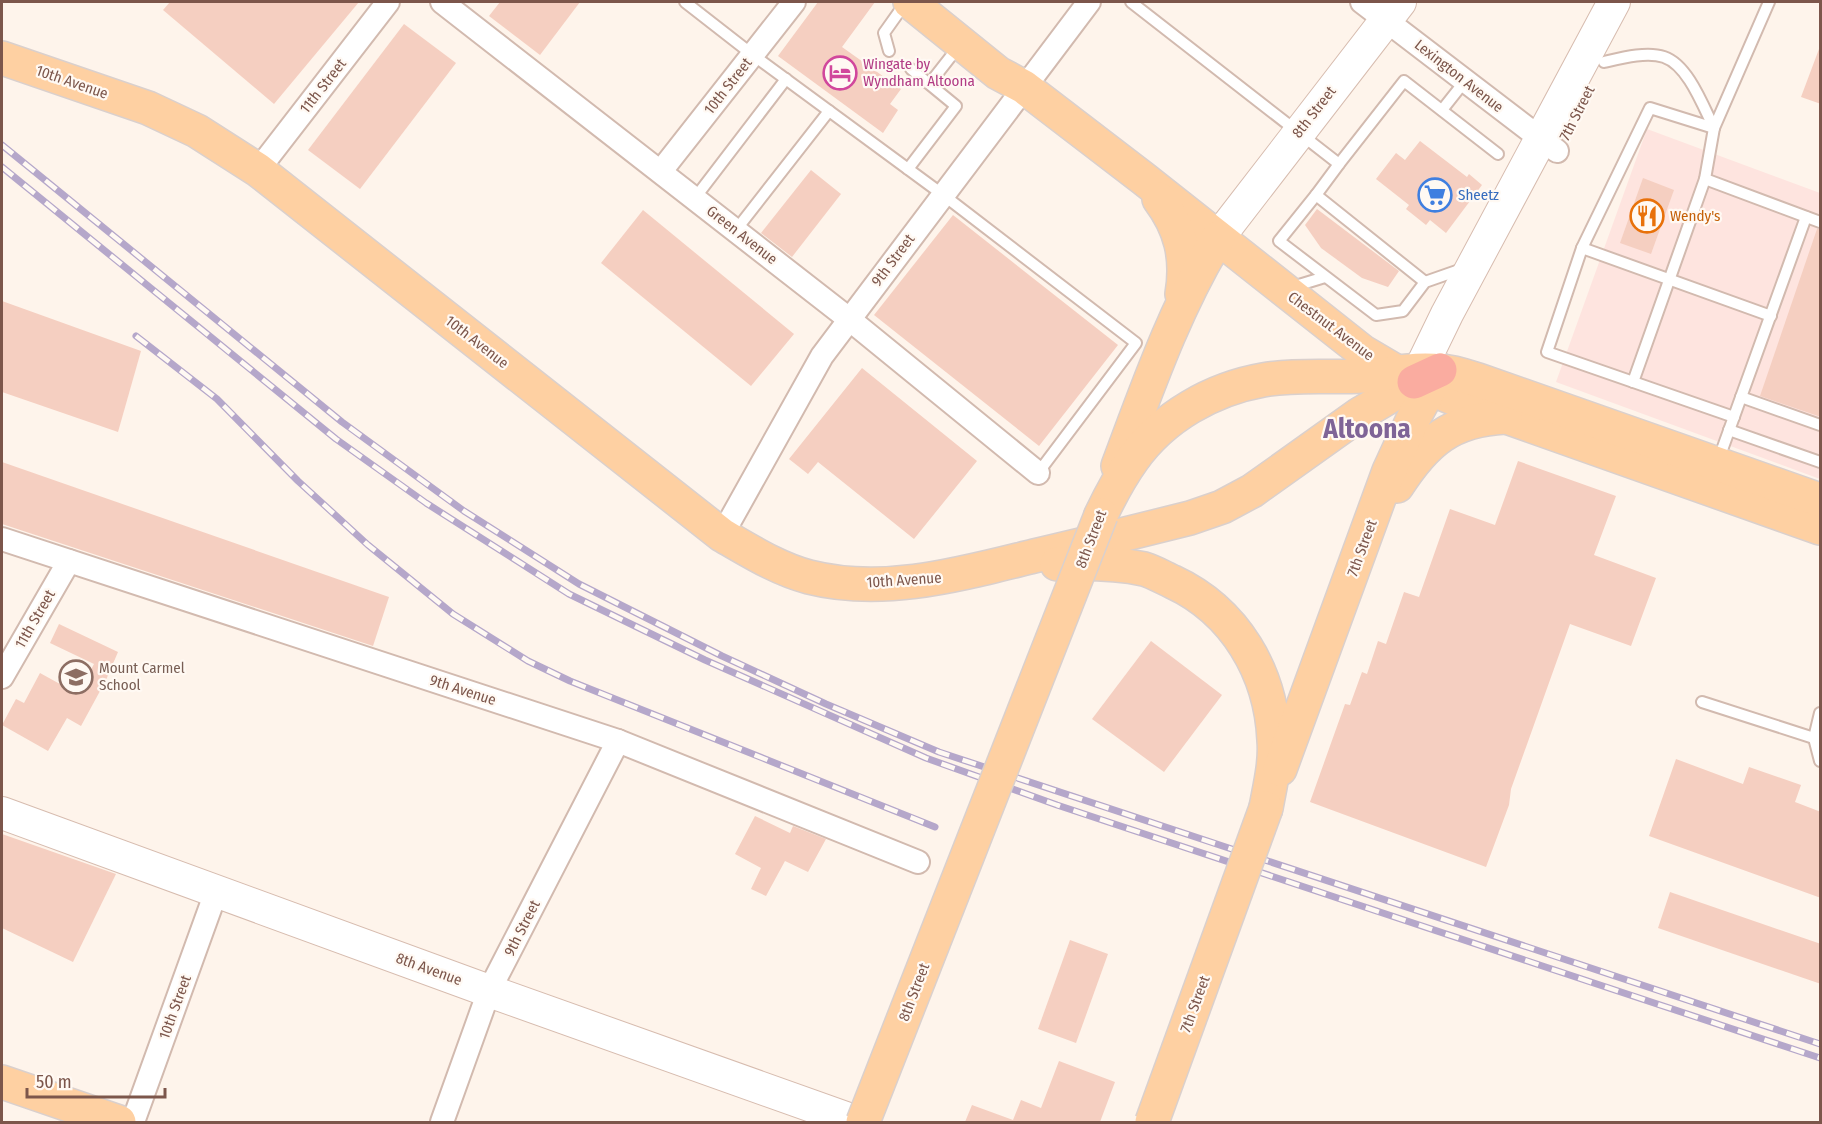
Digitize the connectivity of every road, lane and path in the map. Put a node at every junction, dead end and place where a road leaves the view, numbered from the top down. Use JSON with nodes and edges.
{"nodes":[{"id":1,"x":388,"y":2,"type":"edge"},
{"id":2,"x":442,"y":2,"type":"edge"},
{"id":3,"x":686,"y":2,"type":"edge"},
{"id":4,"x":794,"y":2,"type":"edge"},
{"id":5,"x":908,"y":2,"type":"edge"},
{"id":6,"x":1089,"y":2,"type":"edge"},
{"id":7,"x":1131,"y":2,"type":"edge"},
{"id":8,"x":1362,"y":2,"type":"edge"},
{"id":9,"x":1769,"y":2,"type":"edge"},
{"id":10,"x":1614,"y":6,"type":"edge"},
{"id":11,"x":1393,"y":11,"type":"edge"},
{"id":12,"x":961,"y":43,"type":"junction"},
{"id":13,"x":889,"y":51,"type":"dead end"},
{"id":14,"x":753,"y":55,"type":"junction"},
{"id":15,"x":2,"y":58,"type":"edge"},
{"id":16,"x":1604,"y":62,"type":"junction"},
{"id":17,"x":911,"y":69,"type":"dead end"},
{"id":18,"x":786,"y":80,"type":"junction"},
{"id":19,"x":1465,"y":81,"type":"junction"},
{"id":20,"x":930,"y":83,"type":"junction"},
{"id":21,"x":1024,"y":87,"type":"junction"},
{"id":22,"x":1442,"y":110,"type":"junction"},
{"id":23,"x":829,"y":111,"type":"junction"},
{"id":24,"x":1714,"y":128,"type":"junction"},
{"id":25,"x":1298,"y":132,"type":"junction"},
{"id":26,"x":1549,"y":145,"type":"junction"},
{"id":27,"x":1498,"y":154,"type":"dead end"},
{"id":28,"x":1340,"y":164,"type":"junction"},
{"id":29,"x":908,"y":169,"type":"junction"},
{"id":30,"x":258,"y":170,"type":"junction"},
{"id":31,"x":662,"y":171,"type":"junction"},
{"id":32,"x":1144,"y":178,"type":"junction"},
{"id":33,"x":1705,"y":179,"type":"junction"},
{"id":34,"x":942,"y":194,"type":"junction"},
{"id":35,"x":1316,"y":195,"type":"junction"},
{"id":36,"x":695,"y":198,"type":"junction"},
{"id":37,"x":1806,"y":217,"type":"junction"},
{"id":38,"x":1821,"y":222,"type":"edge"},
{"id":39,"x":736,"y":230,"type":"junction"},
{"id":40,"x":1218,"y":238,"type":"junction"},
{"id":41,"x":1582,"y":248,"type":"junction"},
{"id":42,"x":1474,"y":265,"type":"junction"},
{"id":43,"x":1325,"y":277,"type":"junction"},
{"id":44,"x":1670,"y":279,"type":"junction"},
{"id":45,"x":1425,"y":282,"type":"junction"},
{"id":46,"x":1283,"y":290,"type":"junction"},
{"id":47,"x":1179,"y":312,"type":"junction"},
{"id":48,"x":1771,"y":316,"type":"junction"},
{"id":49,"x":849,"y":319,"type":"junction"},
{"id":50,"x":1420,"y":377,"type":"junction"},
{"id":51,"x":1634,"y":382,"type":"junction"},
{"id":52,"x":1741,"y":397,"type":"junction"},
{"id":53,"x":1507,"y":417,"type":"junction"},
{"id":54,"x":1734,"y":417,"type":"junction"},
{"id":55,"x":1821,"y":425,"type":"edge"},
{"id":56,"x":1729,"y":430,"type":"junction"},
{"id":57,"x":1821,"y":462,"type":"edge"},
{"id":58,"x":1717,"y":464,"type":"junction"},
{"id":59,"x":1038,"y":473,"type":"joint"},
{"id":60,"x":1821,"y":500,"type":"edge"},
{"id":61,"x":1101,"y":515,"type":"junction"},
{"id":62,"x":1821,"y":528,"type":"edge"},
{"id":63,"x":722,"y":536,"type":"junction"},
{"id":64,"x":2,"y":539,"type":"edge"},
{"id":65,"x":69,"y":561,"type":"junction"},
{"id":66,"x":1357,"y":562,"type":"junction"},
{"id":67,"x":959,"y":575,"type":"junction"},
{"id":68,"x":2,"y":677,"type":"edge"},
{"id":69,"x":1702,"y":702,"type":"dead end"},
{"id":70,"x":1821,"y":713,"type":"edge"},
{"id":71,"x":1817,"y":739,"type":"edge"},
{"id":72,"x":618,"y":741,"type":"junction"},
{"id":73,"x":1821,"y":761,"type":"edge"},
{"id":74,"x":1266,"y":808,"type":"junction"},
{"id":75,"x":2,"y":813,"type":"edge"},
{"id":76,"x":918,"y":862,"type":"dead end"},
{"id":77,"x":216,"y":891,"type":"junction"},
{"id":78,"x":489,"y":991,"type":"junction"},
{"id":79,"x":2,"y":1082,"type":"edge"},
{"id":80,"x":119,"y":1122,"type":"edge"},
{"id":81,"x":133,"y":1122,"type":"edge"},
{"id":82,"x":442,"y":1122,"type":"edge"},
{"id":83,"x":857,"y":1122,"type":"edge"},
{"id":84,"x":863,"y":1122,"type":"edge"},
{"id":85,"x":1152,"y":1122,"type":"edge"}],
"edges":[{"from":1,"to":30,"type":"street","name":"11th Street"},
{"from":2,"to":31,"type":"street","name":"Green Avenue"},
{"from":3,"to":14,"type":"lane"},
{"from":4,"to":14,"type":"street","name":"10th Street"},
{"from":5,"to":12,"type":"main road","name":"Chestnut Avenue"},
{"from":5,"to":13,"type":"lane"},
{"from":6,"to":21,"type":"street","name":"9th Street"},
{"from":7,"to":25,"type":"lane"},
{"from":8,"to":11,"type":"street","name":"Lexington Avenue"},
{"from":9,"to":24,"type":"lane"},
{"from":10,"to":16,"type":"main road","name":"7th Street"},
{"from":10,"to":26,"type":"main road","name":"7th Street"},
{"from":11,"to":19,"type":"street","name":"Lexington Avenue"},
{"from":11,"to":25,"type":"main road","name":"8th Street"},
{"from":12,"to":20,"type":"lane"},
{"from":12,"to":21,"type":"main road","name":"Chestnut Avenue"},
{"from":14,"to":18,"type":"lane"},
{"from":14,"to":31,"type":"street","name":"10th Street"},
{"from":15,"to":30,"type":"main road","name":"10th Avenue"},
{"from":16,"to":24,"type":"lane"},
{"from":16,"to":26,"type":"main road","name":"7th Street"},
{"from":17,"to":20,"type":"lane"},
{"from":18,"to":23,"type":"lane"},
{"from":18,"to":36,"type":"lane"},
{"from":19,"to":22,"type":"lane"},
{"from":19,"to":26,"type":"street","name":"Lexington Avenue"},
{"from":20,"to":29,"type":"lane"},
{"from":21,"to":32,"type":"main road","name":"Chestnut Avenue"},
{"from":21,"to":34,"type":"street","name":"9th Street"},
{"from":22,"to":27,"type":"lane"},
{"from":22,"to":28,"type":"lane"},
{"from":23,"to":29,"type":"lane"},
{"from":23,"to":39,"type":"lane"},
{"from":24,"to":33,"type":"lane"},
{"from":24,"to":41,"type":"lane"},
{"from":25,"to":28,"type":"lane"},
{"from":25,"to":40,"type":"main road","name":"8th Street"},
{"from":26,"to":42,"type":"main road","name":"7th Street"},
{"from":26,"to":50,"type":"main road","name":"7th Street"},
{"from":28,"to":35,"type":"lane"},
{"from":29,"to":34,"type":"lane"},
{"from":30,"to":63,"type":"main road","name":"10th Avenue"},
{"from":31,"to":36,"type":"street","name":"Green Avenue"},
{"from":32,"to":40,"type":"main road","name":"Chestnut Avenue"},
{"from":32,"to":47,"type":"main road"},
{"from":33,"to":37,"type":"lane"},
{"from":33,"to":44,"type":"lane"},
{"from":34,"to":49,"type":"street","name":"9th Street"},
{"from":34,"to":59,"type":"lane"},
{"from":35,"to":43,"type":"lane"},
{"from":35,"to":45,"type":"lane"},
{"from":36,"to":39,"type":"street","name":"Green Avenue"},
{"from":37,"to":38,"type":"lane"},
{"from":37,"to":48,"type":"lane"},
{"from":39,"to":49,"type":"street","name":"Green Avenue"},
{"from":40,"to":46,"type":"main road","name":"Chestnut Avenue"},
{"from":40,"to":47,"type":"main road","name":"8th Street"},
{"from":41,"to":44,"type":"lane"},
{"from":41,"to":51,"type":"lane"},
{"from":42,"to":45,"type":"lane"},
{"from":42,"to":50,"type":"main road","name":"7th Street"},
{"from":43,"to":45,"type":"lane"},
{"from":43,"to":46,"type":"lane"},
{"from":44,"to":48,"type":"lane"},
{"from":44,"to":51,"type":"lane"},
{"from":46,"to":50,"type":"main road","name":"Chestnut Avenue"},
{"from":47,"to":61,"type":"main road","name":"8th Street"},
{"from":48,"to":52,"type":"lane"},
{"from":49,"to":59,"type":"street","name":"Green Avenue"},
{"from":49,"to":63,"type":"street","name":"9th Street"},
{"from":50,"to":53,"type":"main road","name":"Chestnut Avenue"},
{"from":50,"to":58,"type":"main road","name":"Chestnut Avenue"},
{"from":50,"to":61,"type":"main road"},
{"from":50,"to":66,"type":"main road","name":"7th Street"},
{"from":50,"to":67,"type":"main road"},
{"from":51,"to":54,"type":"lane"},
{"from":52,"to":54,"type":"lane"},
{"from":52,"to":55,"type":"lane"},
{"from":53,"to":62,"type":"main road","name":"Chestnut Avenue"},
{"from":53,"to":66,"type":"main road"},
{"from":54,"to":56,"type":"lane"},
{"from":56,"to":57,"type":"lane"},
{"from":56,"to":58,"type":"lane"},
{"from":58,"to":60,"type":"main road","name":"Chestnut Avenue"},
{"from":61,"to":84,"type":"main road","name":"8th Street","bridge":true},
{"from":63,"to":67,"type":"main road","name":"10th Avenue"},
{"from":64,"to":65,"type":"street","name":"9th Avenue"},
{"from":65,"to":68,"type":"street","name":"11th Street"},
{"from":65,"to":72,"type":"street","name":"9th Avenue"},
{"from":66,"to":74,"type":"main road","name":"7th Street"},
{"from":67,"to":74,"type":"main road"},
{"from":69,"to":71,"type":"lane"},
{"from":70,"to":71,"type":"lane"},
{"from":71,"to":73,"type":"lane"},
{"from":72,"to":76,"type":"street","name":"9th Avenue"},
{"from":72,"to":78,"type":"street","name":"9th Street"},
{"from":74,"to":85,"type":"main road","name":"7th Street","bridge":true},
{"from":75,"to":77,"type":"main road","name":"8th Avenue"},
{"from":77,"to":78,"type":"main road","name":"8th Avenue"},
{"from":77,"to":81,"type":"street","name":"10th Street"},
{"from":78,"to":82,"type":"street","name":"9th Street"},
{"from":78,"to":83,"type":"main road","name":"8th Avenue"},
{"from":79,"to":80,"type":"main road"}]}
